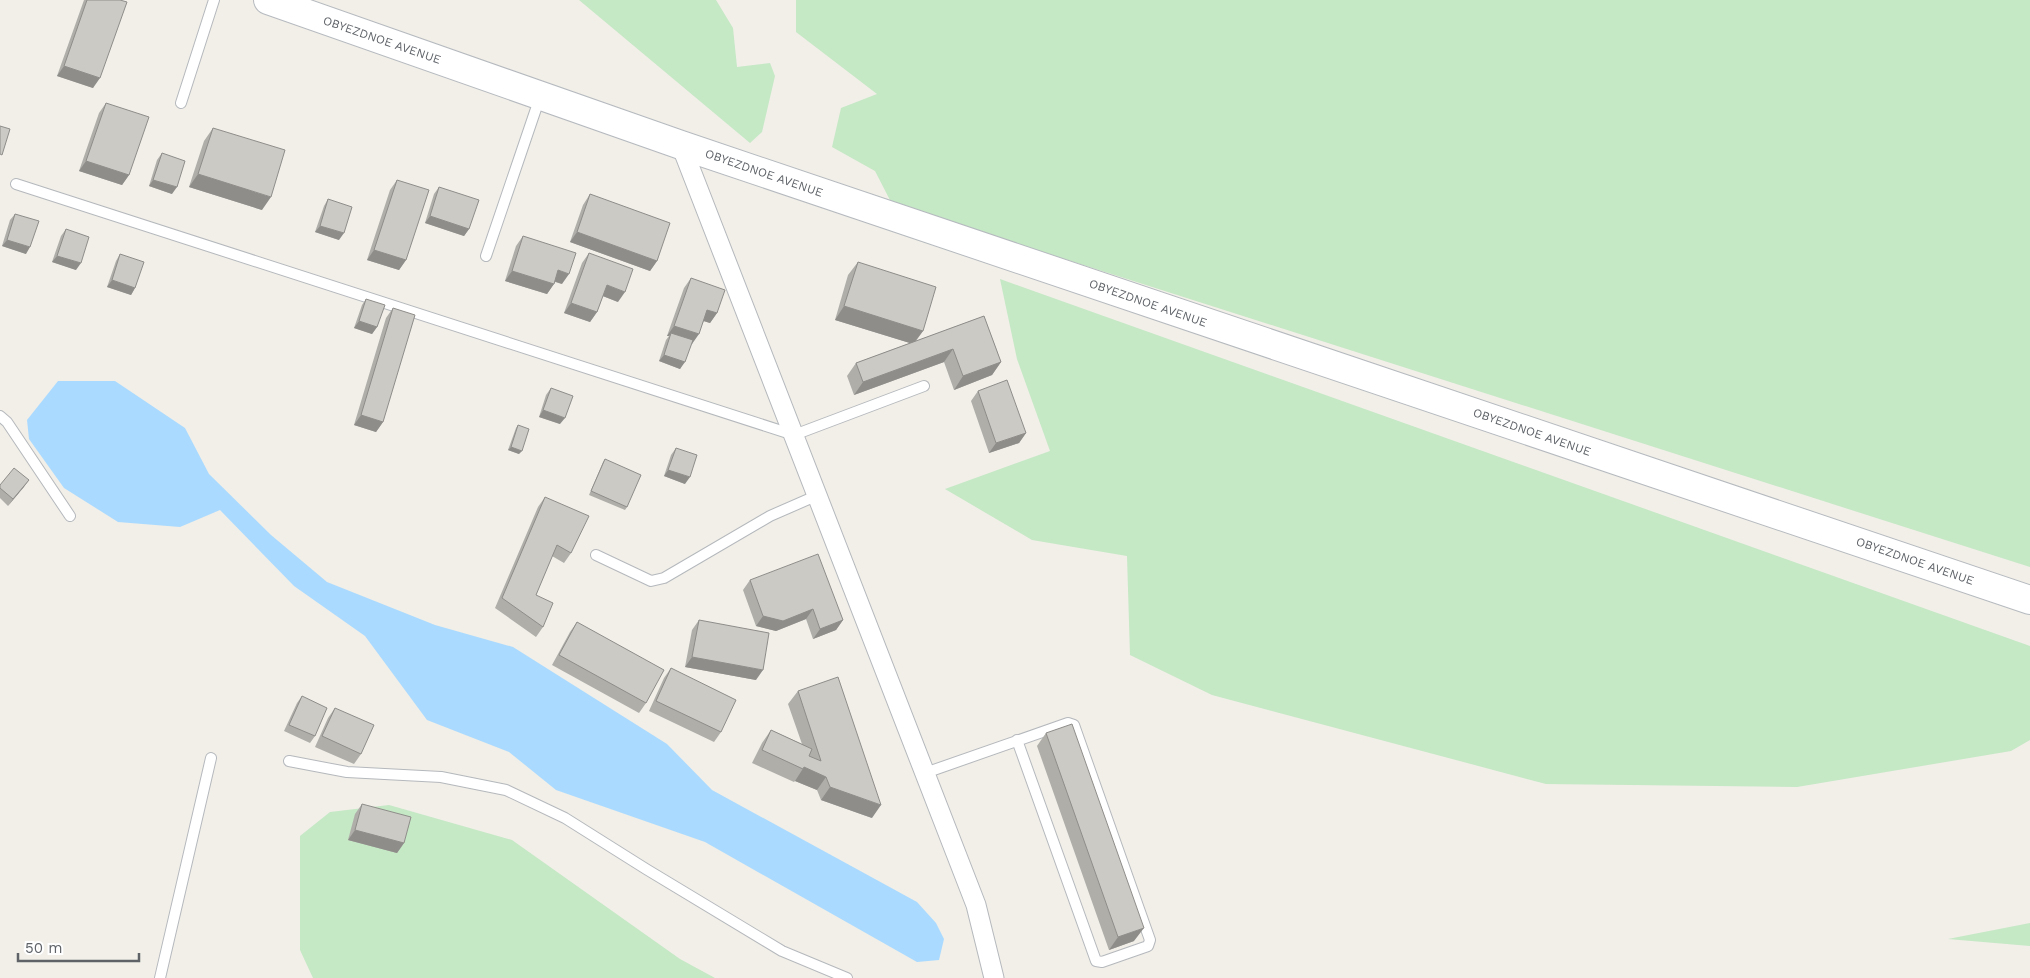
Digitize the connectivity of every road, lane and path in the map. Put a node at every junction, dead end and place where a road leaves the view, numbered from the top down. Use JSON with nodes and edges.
{"nodes":[{"id":1,"x":214,"y":0,"type":"edge"},
{"id":2,"x":268,"y":0,"type":"edge"},
{"id":3,"x":310,"y":7,"type":"edge"},
{"id":4,"x":540,"y":96,"type":"junction"},
{"id":5,"x":181,"y":102,"type":"dead end"},
{"id":6,"x":681,"y":145,"type":"junction"},
{"id":7,"x":16,"y":184,"type":"dead end"},
{"id":8,"x":486,"y":256,"type":"dead end"},
{"id":9,"x":924,"y":386,"type":"dead end"},
{"id":10,"x":0,"y":416,"type":"edge"},
{"id":11,"x":794,"y":435,"type":"junction"},
{"id":12,"x":818,"y":495,"type":"junction"},
{"id":13,"x":70,"y":516,"type":"dead end"},
{"id":14,"x":596,"y":555,"type":"dead end"},
{"id":15,"x":2030,"y":600,"type":"edge"},
{"id":16,"x":1017,"y":740,"type":"junction"},
{"id":17,"x":210,"y":758,"type":"dead end"},
{"id":18,"x":289,"y":761,"type":"dead end"},
{"id":19,"x":925,"y":773,"type":"junction"},
{"id":20,"x":160,"y":978,"type":"edge"},
{"id":21,"x":847,"y":978,"type":"edge"},
{"id":22,"x":994,"y":978,"type":"edge"}],
"edges":[{"from":1,"to":5,"type":"lane"},
{"from":2,"to":3,"type":"main road","name":"OBYEZDNOE AVENUE"},
{"from":3,"to":4,"type":"main road","name":"OBYEZDNOE AVENUE"},
{"from":4,"to":6,"type":"main road","name":"OBYEZDNOE AVENUE"},
{"from":4,"to":8,"type":"lane"},
{"from":6,"to":11,"type":"street"},
{"from":6,"to":15,"type":"main road","name":"OBYEZDNOE AVENUE"},
{"from":7,"to":11,"type":"lane"},
{"from":9,"to":11,"type":"lane"},
{"from":10,"to":13,"type":"lane"},
{"from":11,"to":12,"type":"street"},
{"from":12,"to":14,"type":"lane"},
{"from":12,"to":19,"type":"street"},
{"from":16,"to":16,"type":"lane"},
{"from":16,"to":19,"type":"lane"},
{"from":17,"to":20,"type":"lane"},
{"from":18,"to":21,"type":"lane"},
{"from":19,"to":22,"type":"street"}]}
